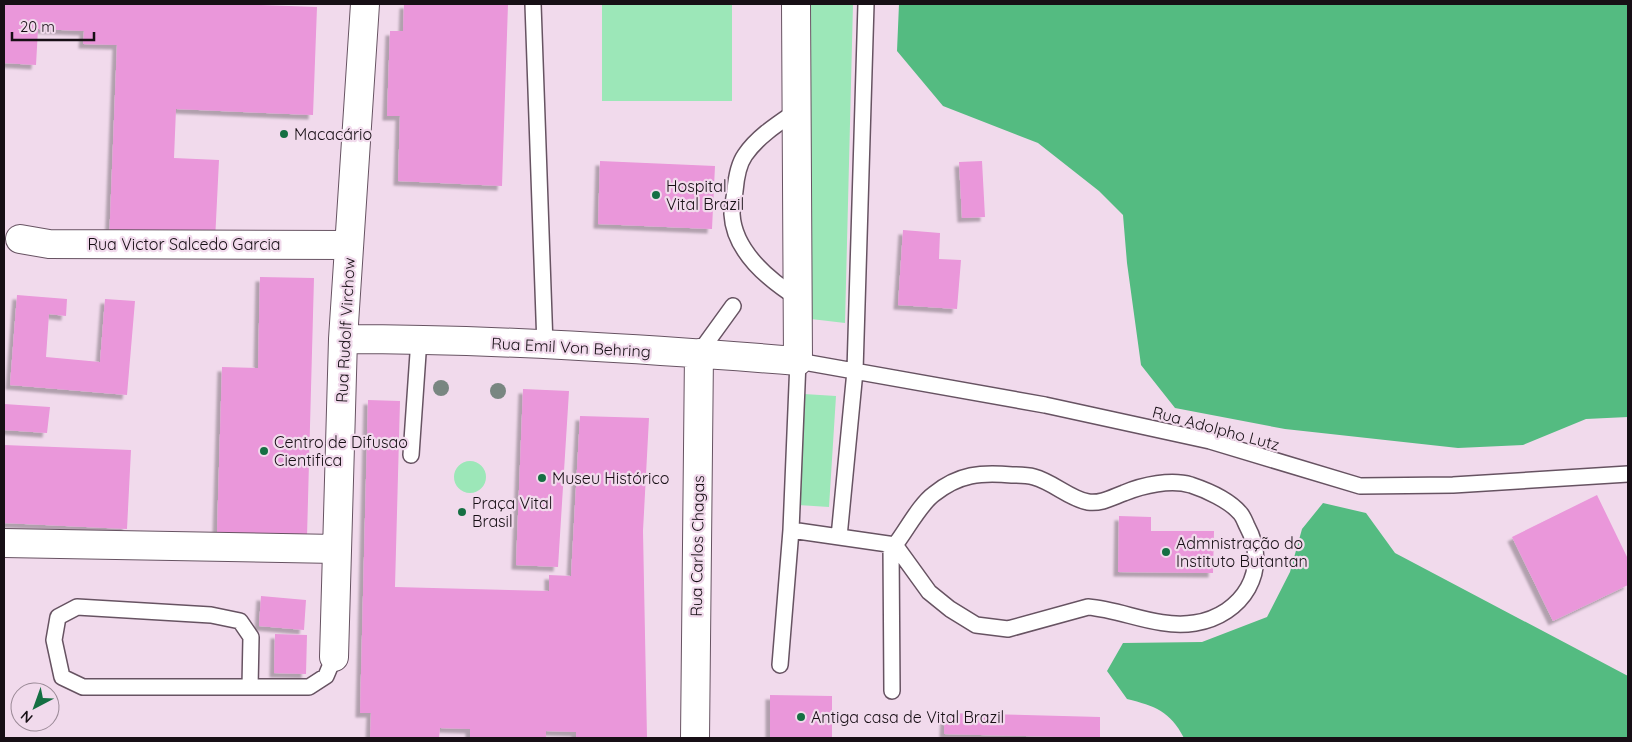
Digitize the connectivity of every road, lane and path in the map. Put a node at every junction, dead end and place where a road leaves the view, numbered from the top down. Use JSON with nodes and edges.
{"nodes":[{"id":1,"x":365,"y":4,"type":"edge"},
{"id":2,"x":533,"y":4,"type":"edge"},
{"id":3,"x":796,"y":4,"type":"edge"},
{"id":4,"x":866,"y":4,"type":"edge"},
{"id":5,"x":798,"y":110,"type":"junction"},
{"id":6,"x":20,"y":239,"type":"dead end"},
{"id":7,"x":349,"y":245,"type":"junction"},
{"id":8,"x":798,"y":299,"type":"junction"},
{"id":9,"x":733,"y":306,"type":"dead end"},
{"id":10,"x":343,"y":339,"type":"junction"},
{"id":11,"x":419,"y":339,"type":"junction"},
{"id":12,"x":545,"y":346,"type":"junction"},
{"id":13,"x":699,"y":353,"type":"junction"},
{"id":14,"x":798,"y":361,"type":"junction"},
{"id":15,"x":855,"y":371,"type":"junction"},
{"id":16,"x":412,"y":455,"type":"dead end"},
{"id":17,"x":1628,"y":474,"type":"edge"},
{"id":18,"x":791,"y":530,"type":"junction"},
{"id":19,"x":839,"y":537,"type":"junction"},
{"id":20,"x":4,"y":543,"type":"edge"},
{"id":21,"x":893,"y":545,"type":"junction"},
{"id":22,"x":337,"y":549,"type":"junction"},
{"id":23,"x":334,"y":658,"type":"joint"},
{"id":24,"x":780,"y":665,"type":"dead end"},
{"id":25,"x":250,"y":687,"type":"junction"},
{"id":26,"x":892,"y":691,"type":"dead end"},
{"id":27,"x":695,"y":738,"type":"edge"}],
"edges":[{"from":1,"to":7,"type":"street","name":"Rua Rudolf Virchow"},
{"from":2,"to":12,"type":"lane"},
{"from":3,"to":5,"type":"street"},
{"from":4,"to":15,"type":"lane"},
{"from":5,"to":8,"type":"street"},
{"from":5,"to":8,"type":"lane"},
{"from":6,"to":7,"type":"street","name":"Rua Victor Salcedo Garcia"},
{"from":7,"to":10,"type":"street","name":"Rua Rudolf Virchow"},
{"from":8,"to":14,"type":"street"},
{"from":9,"to":13,"type":"lane"},
{"from":10,"to":11,"type":"street","name":"Rua Emil Von Behring"},
{"from":10,"to":22,"type":"street","name":"Rua Rudolf Virchow"},
{"from":11,"to":12,"type":"street","name":"Rua Emil Von Behring"},
{"from":11,"to":16,"type":"lane"},
{"from":12,"to":13,"type":"street","name":"Rua Emil Von Behring"},
{"from":13,"to":14,"type":"street","name":"Rua Emil Von Behring"},
{"from":13,"to":27,"type":"street","name":"Rua Carlos Chagas"},
{"from":14,"to":15,"type":"lane","name":"Rua Adolpho Lutz"},
{"from":14,"to":18,"type":"lane"},
{"from":15,"to":17,"type":"lane","name":"Rua Adolpho Lutz"},
{"from":15,"to":19,"type":"lane"},
{"from":18,"to":19,"type":"lane"},
{"from":18,"to":24,"type":"lane"},
{"from":19,"to":21,"type":"lane"},
{"from":20,"to":22,"type":"street"},
{"from":21,"to":21,"type":"lane"},
{"from":21,"to":26,"type":"lane"},
{"from":22,"to":23,"type":"street","name":"Rua Rudolf Virchow"},
{"from":23,"to":25,"type":"lane"},
{"from":25,"to":25,"type":"lane"}]}
